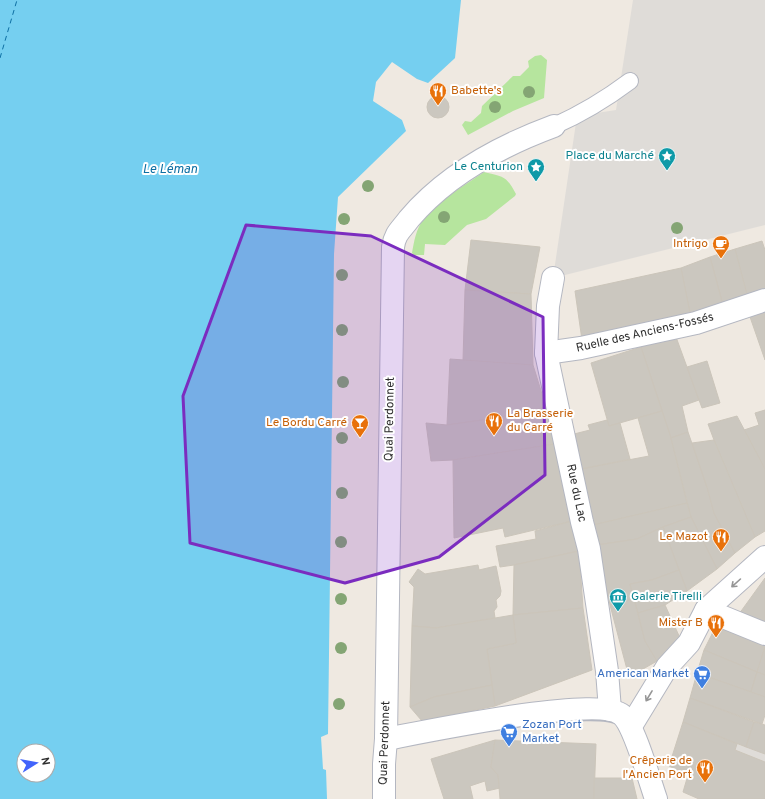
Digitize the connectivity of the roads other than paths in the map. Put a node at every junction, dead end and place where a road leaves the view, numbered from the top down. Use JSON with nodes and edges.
{"nodes":[{"id":1,"x":630,"y":81,"type":"dead end"},
{"id":2,"x":554,"y":126,"type":"joint"},
{"id":3,"x":553,"y":278,"type":"dead end"},
{"id":4,"x":765,"y":300,"type":"edge"},
{"id":5,"x":546,"y":353,"type":"junction"},
{"id":6,"x":765,"y":557,"type":"edge"},
{"id":7,"x":706,"y":610,"type":"junction"},
{"id":8,"x":765,"y":634,"type":"edge"},
{"id":9,"x":610,"y":710,"type":"junction"},
{"id":10,"x":631,"y":726,"type":"junction"},
{"id":11,"x":386,"y":739,"type":"junction"},
{"id":12,"x":384,"y":799,"type":"edge"},
{"id":13,"x":656,"y":799,"type":"edge"}],
"edges":[{"from":1,"to":2,"type":"lane"},
{"from":2,"to":11,"type":"street","name":"Quai Perdonnet"},
{"from":3,"to":5,"type":"street","name":"Rue du Lac"},
{"from":4,"to":5,"type":"street","name":"Ruelle des Anciens-Fossés"},
{"from":5,"to":9,"type":"street","name":"Rue du Lac"},
{"from":6,"to":7,"type":"street","one_way":true},
{"from":7,"to":8,"type":"street"},
{"from":7,"to":10,"type":"street","one_way":true},
{"from":9,"to":10,"type":"street"},
{"from":9,"to":11,"type":"street"},
{"from":10,"to":13,"type":"street"},
{"from":11,"to":12,"type":"street","name":"Quai Perdonnet"}]}
